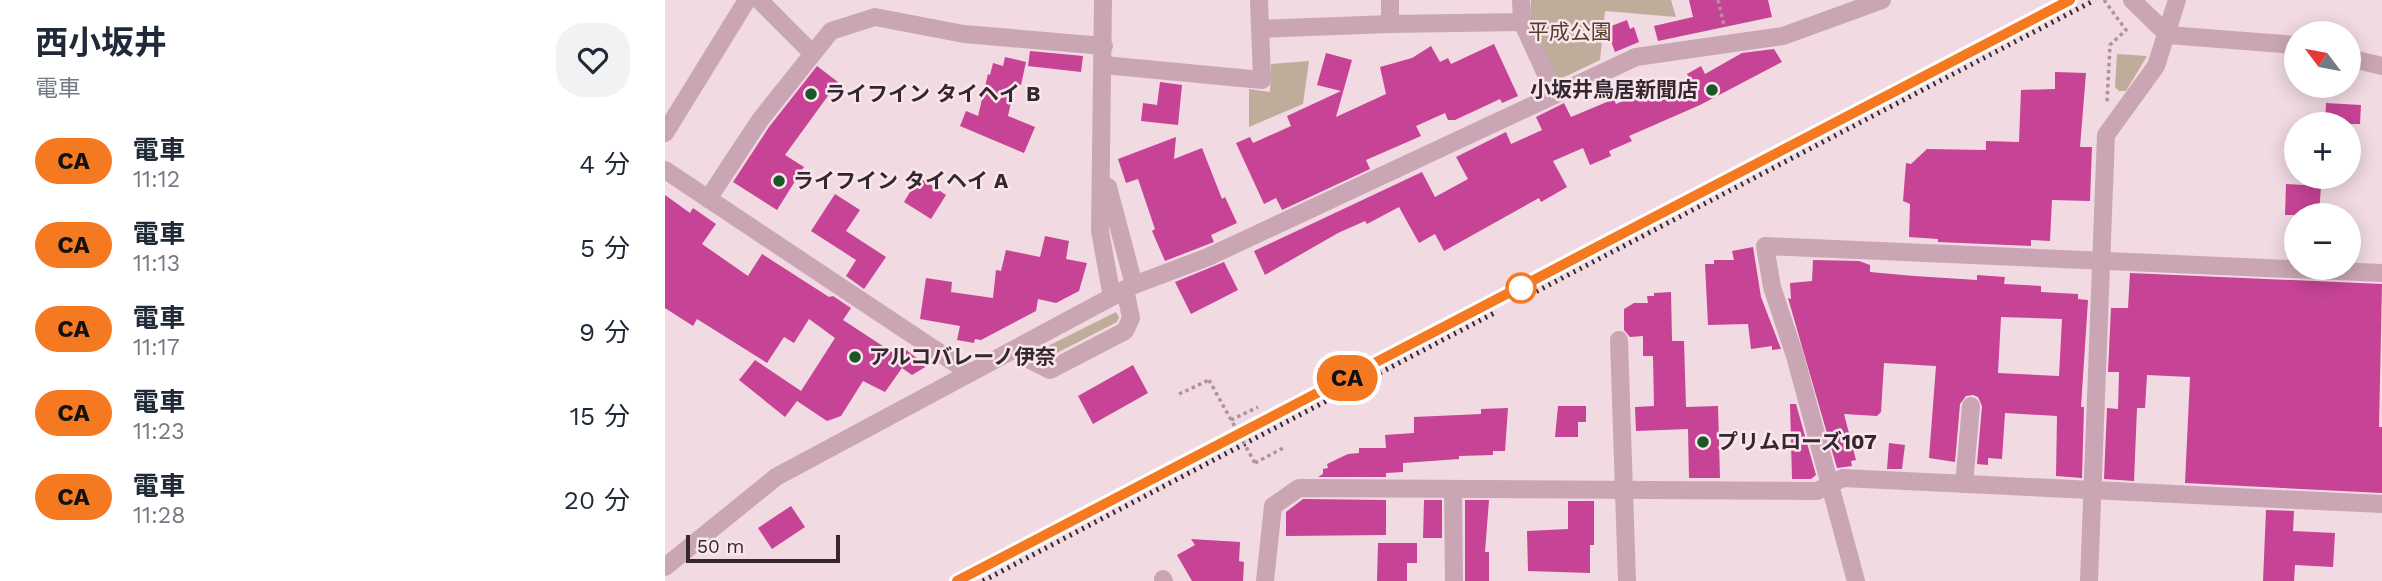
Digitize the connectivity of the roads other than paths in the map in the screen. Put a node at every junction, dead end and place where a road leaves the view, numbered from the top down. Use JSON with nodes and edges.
{"nodes":[{"id":1,"x":747,"y":0,"type":"edge"},
{"id":2,"x":759,"y":0,"type":"edge"},
{"id":3,"x":1103,"y":0,"type":"edge"},
{"id":4,"x":1259,"y":0,"type":"edge"},
{"id":5,"x":1390,"y":0,"type":"edge"},
{"id":6,"x":1521,"y":0,"type":"edge"},
{"id":7,"x":1882,"y":0,"type":"edge"},
{"id":8,"x":2132,"y":0,"type":"edge"},
{"id":9,"x":2177,"y":0,"type":"edge"},
{"id":10,"x":1522,"y":22,"type":"junction"},
{"id":11,"x":1390,"y":23,"type":"junction"},
{"id":12,"x":1261,"y":29,"type":"junction"},
{"id":13,"x":2168,"y":34,"type":"junction"},
{"id":14,"x":2284,"y":44,"type":"edge"},
{"id":15,"x":1104,"y":46,"type":"junction"},
{"id":16,"x":812,"y":53,"type":"junction"},
{"id":17,"x":2361,"y":61,"type":"edge"},
{"id":18,"x":1104,"y":65,"type":"junction"},
{"id":19,"x":2382,"y":66,"type":"edge"},
{"id":20,"x":1555,"y":94,"type":"junction"},
{"id":21,"x":665,"y":133,"type":"edge"},
{"id":22,"x":1104,"y":167,"type":"junction"},
{"id":23,"x":668,"y":179,"type":"edge"},
{"id":24,"x":708,"y":199,"type":"junction"},
{"id":25,"x":2102,"y":260,"type":"junction"},
{"id":26,"x":2382,"y":273,"type":"edge"},
{"id":27,"x":1124,"y":291,"type":"junction"},
{"id":28,"x":1619,"y":340,"type":"dead end"},
{"id":29,"x":1023,"y":345,"type":"junction"},
{"id":30,"x":970,"y":373,"type":"junction"},
{"id":31,"x":1971,"y":406,"type":"dead end"},
{"id":32,"x":1964,"y":484,"type":"junction"},
{"id":33,"x":1830,"y":485,"type":"junction"},
{"id":34,"x":1453,"y":489,"type":"junction"},
{"id":35,"x":1624,"y":490,"type":"junction"},
{"id":36,"x":2093,"y":490,"type":"junction"},
{"id":37,"x":2382,"y":504,"type":"edge"},
{"id":38,"x":665,"y":567,"type":"edge"},
{"id":39,"x":1265,"y":581,"type":"edge"},
{"id":40,"x":1454,"y":581,"type":"edge"},
{"id":41,"x":1627,"y":581,"type":"edge"},
{"id":42,"x":1856,"y":581,"type":"edge"},
{"id":43,"x":2089,"y":581,"type":"edge"}],
"edges":[{"from":1,"to":21,"type":"street"},
{"from":2,"to":16,"type":"street"},
{"from":3,"to":15,"type":"street"},
{"from":4,"to":12,"type":"street"},
{"from":5,"to":11,"type":"street"},
{"from":6,"to":10,"type":"street"},
{"from":7,"to":20,"type":"street"},
{"from":8,"to":13,"type":"street"},
{"from":9,"to":13,"type":"street"},
{"from":10,"to":11,"type":"street"},
{"from":10,"to":20,"type":"street"},
{"from":11,"to":12,"type":"street"},
{"from":12,"to":18,"type":"street"},
{"from":13,"to":14,"type":"street"},
{"from":13,"to":25,"type":"street"},
{"from":15,"to":16,"type":"street"},
{"from":15,"to":18,"type":"street"},
{"from":16,"to":24,"type":"street"},
{"from":17,"to":19,"type":"street"},
{"from":18,"to":22,"type":"street"},
{"from":20,"to":27,"type":"street"},
{"from":22,"to":27,"type":"street"},
{"from":22,"to":27,"type":"street"},
{"from":23,"to":24,"type":"street"},
{"from":24,"to":30,"type":"street"},
{"from":25,"to":26,"type":"street"},
{"from":25,"to":33,"type":"street"},
{"from":25,"to":36,"type":"street"},
{"from":27,"to":29,"type":"street"},
{"from":27,"to":29,"type":"street"},
{"from":28,"to":35,"type":"street"},
{"from":29,"to":30,"type":"street"},
{"from":30,"to":38,"type":"street"},
{"from":31,"to":32,"type":"street"},
{"from":32,"to":33,"type":"street"},
{"from":32,"to":36,"type":"street"},
{"from":33,"to":35,"type":"street"},
{"from":33,"to":42,"type":"street"},
{"from":34,"to":35,"type":"street"},
{"from":34,"to":39,"type":"street"},
{"from":34,"to":40,"type":"street"},
{"from":35,"to":41,"type":"street"},
{"from":36,"to":37,"type":"street"},
{"from":36,"to":43,"type":"street"}]}
